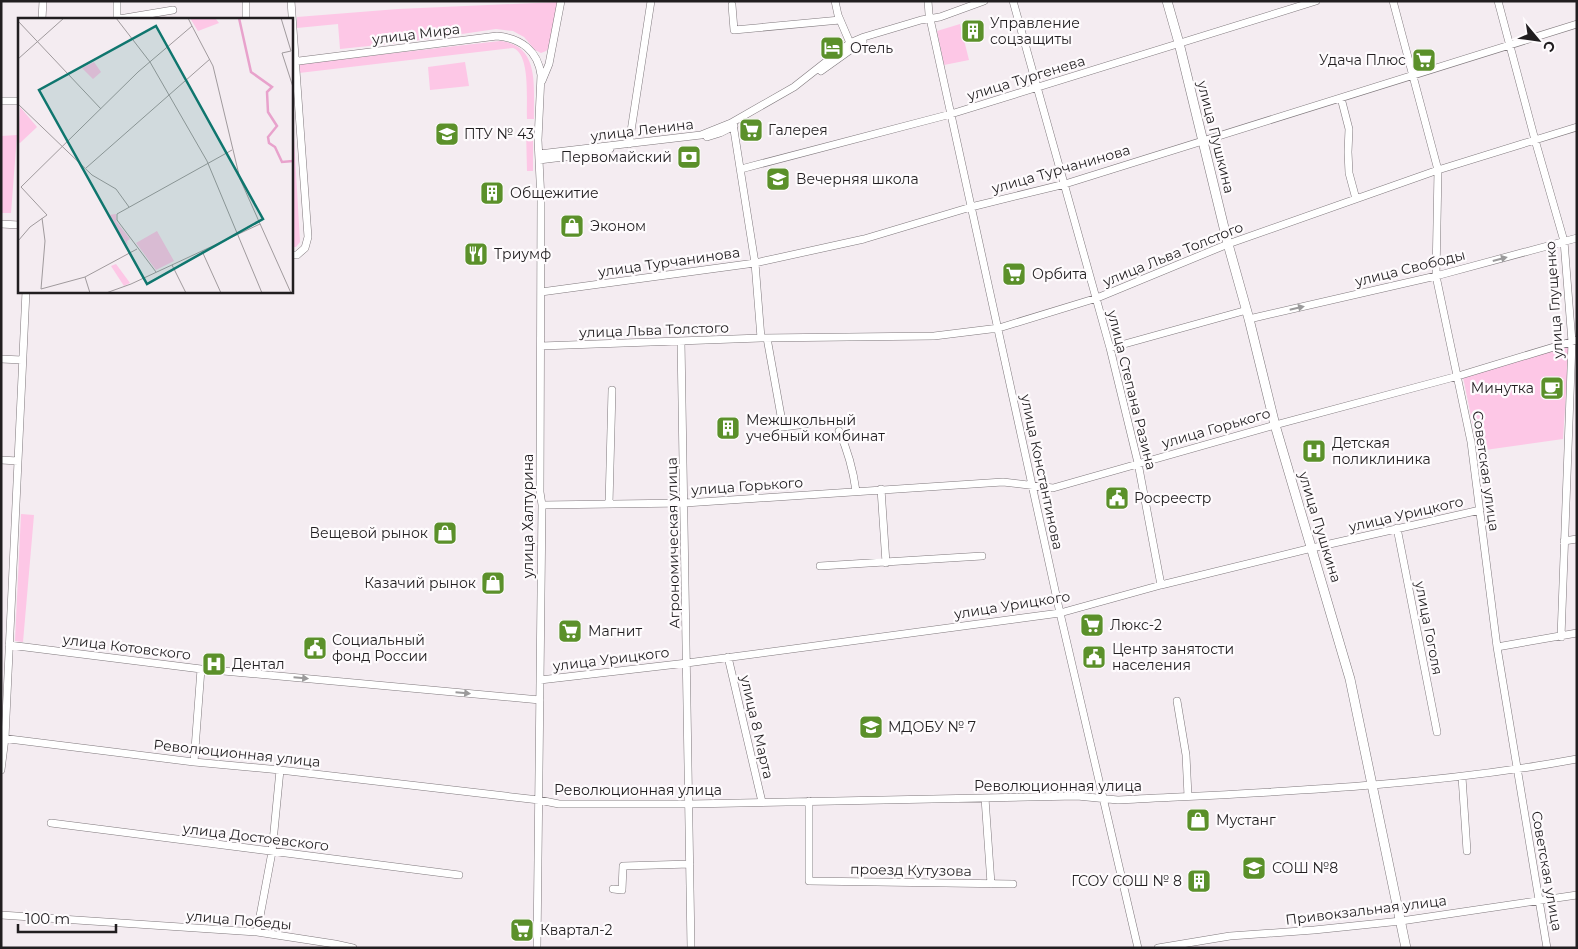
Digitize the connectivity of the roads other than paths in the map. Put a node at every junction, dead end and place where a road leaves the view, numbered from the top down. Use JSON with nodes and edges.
{"nodes":[{"id":1,"x":43,"y":1,"type":"edge"},
{"id":2,"x":117,"y":1,"type":"edge"},
{"id":3,"x":246,"y":1,"type":"edge"},
{"id":4,"x":291,"y":1,"type":"edge"},
{"id":5,"x":561,"y":1,"type":"edge"},
{"id":6,"x":651,"y":1,"type":"edge"},
{"id":7,"x":836,"y":1,"type":"edge"},
{"id":8,"x":928,"y":1,"type":"edge"},
{"id":9,"x":984,"y":1,"type":"edge"},
{"id":10,"x":1013,"y":1,"type":"edge"},
{"id":11,"x":1167,"y":1,"type":"edge"},
{"id":12,"x":1316,"y":1,"type":"edge"},
{"id":13,"x":1393,"y":1,"type":"edge"},
{"id":14,"x":1498,"y":1,"type":"edge"},
{"id":15,"x":732,"y":5,"type":"dead end"},
{"id":16,"x":173,"y":10,"type":"dead end"},
{"id":17,"x":42,"y":18,"type":"edge"},
{"id":18,"x":118,"y":18,"type":"edge"},
{"id":19,"x":124,"y":18,"type":"edge"},
{"id":20,"x":246,"y":18,"type":"edge"},
{"id":21,"x":292,"y":18,"type":"edge"},
{"id":22,"x":840,"y":20,"type":"junction"},
{"id":23,"x":931,"y":20,"type":"junction"},
{"id":24,"x":292,"y":21,"type":"edge"},
{"id":25,"x":1577,"y":24,"type":"edge"},
{"id":26,"x":1179,"y":43,"type":"junction"},
{"id":27,"x":850,"y":44,"type":"junction"},
{"id":28,"x":1510,"y":44,"type":"junction"},
{"id":29,"x":533,"y":54,"type":"joint"},
{"id":30,"x":294,"y":62,"type":"edge"},
{"id":31,"x":1413,"y":76,"type":"junction"},
{"id":32,"x":540,"y":84,"type":"junction"},
{"id":33,"x":1036,"y":88,"type":"junction"},
{"id":34,"x":1341,"y":98,"type":"junction"},
{"id":35,"x":1,"y":101,"type":"edge"},
{"id":36,"x":18,"y":101,"type":"edge"},
{"id":37,"x":951,"y":114,"type":"junction"},
{"id":38,"x":732,"y":125,"type":"junction"},
{"id":39,"x":1577,"y":127,"type":"edge"},
{"id":40,"x":1203,"y":140,"type":"junction"},
{"id":41,"x":1535,"y":140,"type":"junction"},
{"id":42,"x":629,"y":144,"type":"junction"},
{"id":43,"x":539,"y":157,"type":"junction"},
{"id":44,"x":741,"y":169,"type":"junction"},
{"id":45,"x":1438,"y":170,"type":"junction"},
{"id":46,"x":1065,"y":184,"type":"junction"},
{"id":47,"x":1356,"y":199,"type":"junction"},
{"id":48,"x":971,"y":207,"type":"junction"},
{"id":49,"x":1,"y":224,"type":"edge"},
{"id":50,"x":18,"y":224,"type":"edge"},
{"id":51,"x":1577,"y":238,"type":"edge"},
{"id":52,"x":1564,"y":241,"type":"junction"},
{"id":53,"x":1228,"y":244,"type":"junction"},
{"id":54,"x":292,"y":255,"type":"edge"},
{"id":55,"x":755,"y":263,"type":"junction"},
{"id":56,"x":1436,"y":276,"type":"junction"},
{"id":57,"x":26,"y":292,"type":"edge"},
{"id":58,"x":541,"y":292,"type":"junction"},
{"id":59,"x":1097,"y":298,"type":"junction"},
{"id":60,"x":1248,"y":315,"type":"junction"},
{"id":61,"x":999,"y":328,"type":"junction"},
{"id":62,"x":764,"y":338,"type":"junction"},
{"id":63,"x":681,"y":341,"type":"junction"},
{"id":64,"x":1574,"y":341,"type":"edge"},
{"id":65,"x":541,"y":346,"type":"junction"},
{"id":66,"x":1110,"y":348,"type":"junction"},
{"id":67,"x":1,"y":358,"type":"edge"},
{"id":68,"x":22,"y":360,"type":"junction"},
{"id":69,"x":1458,"y":376,"type":"junction"},
{"id":70,"x":612,"y":390,"type":"dead end"},
{"id":71,"x":806,"y":424,"type":"dead end"},
{"id":72,"x":1275,"y":425,"type":"junction"},
{"id":73,"x":838,"y":431,"type":"dead end"},
{"id":74,"x":1577,"y":442,"type":"edge"},
{"id":75,"x":1567,"y":444,"type":"junction"},
{"id":76,"x":1,"y":460,"type":"edge"},
{"id":77,"x":18,"y":462,"type":"junction"},
{"id":78,"x":1138,"y":463,"type":"junction"},
{"id":79,"x":1031,"y":484,"type":"junction"},
{"id":80,"x":882,"y":489,"type":"junction"},
{"id":81,"x":856,"y":491,"type":"junction"},
{"id":82,"x":684,"y":503,"type":"junction"},
{"id":83,"x":610,"y":504,"type":"junction"},
{"id":84,"x":542,"y":505,"type":"junction"},
{"id":85,"x":1480,"y":510,"type":"junction"},
{"id":86,"x":1397,"y":528,"type":"junction"},
{"id":87,"x":1577,"y":539,"type":"edge"},
{"id":88,"x":1564,"y":541,"type":"junction"},
{"id":89,"x":1312,"y":548,"type":"junction"},
{"id":90,"x":982,"y":556,"type":"dead end"},
{"id":91,"x":886,"y":563,"type":"junction"},
{"id":92,"x":820,"y":566,"type":"dead end"},
{"id":93,"x":1161,"y":585,"type":"junction"},
{"id":94,"x":1060,"y":613,"type":"junction"},
{"id":95,"x":1577,"y":633,"type":"edge"},
{"id":96,"x":1561,"y":637,"type":"junction"},
{"id":97,"x":1497,"y":647,"type":"junction"},
{"id":98,"x":6,"y":649,"type":"edge"},
{"id":99,"x":728,"y":657,"type":"junction"},
{"id":100,"x":687,"y":663,"type":"junction"},
{"id":101,"x":200,"y":668,"type":"junction"},
{"id":102,"x":540,"y":680,"type":"junction"},
{"id":103,"x":540,"y":700,"type":"junction"},
{"id":104,"x":1177,"y":701,"type":"dead end"},
{"id":105,"x":1437,"y":732,"type":"dead end"},
{"id":106,"x":3,"y":738,"type":"edge"},
{"id":107,"x":1577,"y":759,"type":"edge"},
{"id":108,"x":194,"y":762,"type":"junction"},
{"id":109,"x":1,"y":770,"type":"edge"},
{"id":110,"x":280,"y":770,"type":"junction"},
{"id":111,"x":1517,"y":770,"type":"junction"},
{"id":112,"x":1462,"y":777,"type":"junction"},
{"id":113,"x":1373,"y":785,"type":"junction"},
{"id":114,"x":1188,"y":796,"type":"junction"},
{"id":115,"x":985,"y":798,"type":"junction"},
{"id":116,"x":1102,"y":798,"type":"junction"},
{"id":117,"x":540,"y":800,"type":"junction"},
{"id":118,"x":762,"y":802,"type":"junction"},
{"id":119,"x":809,"y":802,"type":"junction"},
{"id":120,"x":690,"y":804,"type":"junction"},
{"id":121,"x":51,"y":823,"type":"dead end"},
{"id":122,"x":1467,"y":851,"type":"dead end"},
{"id":123,"x":272,"y":852,"type":"junction"},
{"id":124,"x":690,"y":864,"type":"junction"},
{"id":125,"x":459,"y":875,"type":"dead end"},
{"id":126,"x":991,"y":884,"type":"junction"},
{"id":127,"x":1013,"y":884,"type":"dead end"},
{"id":128,"x":613,"y":889,"type":"dead end"},
{"id":129,"x":1577,"y":895,"type":"edge"},
{"id":130,"x":1539,"y":900,"type":"junction"},
{"id":131,"x":1,"y":915,"type":"edge"},
{"id":132,"x":1401,"y":921,"type":"junction"},
{"id":133,"x":256,"y":932,"type":"junction"},
{"id":134,"x":353,"y":948,"type":"edge"},
{"id":135,"x":537,"y":948,"type":"edge"},
{"id":136,"x":691,"y":948,"type":"edge"},
{"id":137,"x":1138,"y":948,"type":"edge"},
{"id":138,"x":1158,"y":948,"type":"edge"},
{"id":139,"x":1406,"y":948,"type":"edge"},
{"id":140,"x":1547,"y":948,"type":"edge"}],
"edges":[{"from":1,"to":17,"type":"street"},
{"from":2,"to":18,"type":"street"},
{"from":3,"to":20,"type":"street"},
{"from":4,"to":21,"type":"street"},
{"from":5,"to":32,"type":"street","name":"улица Халтурина"},
{"from":6,"to":42,"type":"street"},
{"from":7,"to":22,"type":"street"},
{"from":8,"to":23,"type":"street","name":"улица Константинова"},
{"from":9,"to":23,"type":"street","name":"улица Ленина"},
{"from":10,"to":33,"type":"street","name":"улица Степана Разина"},
{"from":11,"to":26,"type":"main road","name":"улица Пушкина"},
{"from":12,"to":26,"type":"street","name":"улица Тургенева"},
{"from":13,"to":31,"type":"street","name":"Советская улица"},
{"from":14,"to":28,"type":"street","name":"улица Глущенко"},
{"from":15,"to":22,"type":"street"},
{"from":16,"to":19,"type":"street"},
{"from":22,"to":27,"type":"street"},
{"from":23,"to":27,"type":"street","name":"улица Ленина"},
{"from":23,"to":37,"type":"street","name":"улица Константинова"},
{"from":23,"to":38,"type":"street"},
{"from":24,"to":30,"type":"street"},
{"from":25,"to":28,"type":"street","name":"улица Турчанинова"},
{"from":26,"to":33,"type":"street","name":"улица Тургенева"},
{"from":26,"to":40,"type":"main road","name":"улица Пушкина"},
{"from":27,"to":38,"type":"street","name":"улица Ленина"},
{"from":28,"to":31,"type":"street","name":"улица Турчанинова"},
{"from":28,"to":41,"type":"street","name":"улица Глущенко"},
{"from":29,"to":30,"type":"street","name":"улица Мира"},
{"from":29,"to":32,"type":"street","name":"улица Халтурина"},
{"from":30,"to":54,"type":"street"},
{"from":31,"to":34,"type":"street","name":"улица Турчанинова"},
{"from":31,"to":45,"type":"street","name":"Советская улица"},
{"from":32,"to":43,"type":"street","name":"улица Халтурина"},
{"from":33,"to":37,"type":"street","name":"улица Тургенева"},
{"from":33,"to":46,"type":"street","name":"улица Степана Разина"},
{"from":34,"to":40,"type":"street","name":"улица Турчанинова"},
{"from":34,"to":47,"type":"street"},
{"from":35,"to":36,"type":"street"},
{"from":37,"to":44,"type":"street","name":"улица Тургенева"},
{"from":37,"to":48,"type":"street","name":"улица Константинова"},
{"from":38,"to":42,"type":"street","name":"улица Ленина"},
{"from":38,"to":43,"type":"street"},
{"from":38,"to":44,"type":"street"},
{"from":39,"to":41,"type":"street","name":"улица Льва Толстого"},
{"from":40,"to":46,"type":"street","name":"улица Турчанинова"},
{"from":40,"to":53,"type":"main road","name":"улица Пушкина"},
{"from":41,"to":45,"type":"street","name":"улица Льва Толстого"},
{"from":41,"to":52,"type":"street","name":"улица Глущенко"},
{"from":42,"to":43,"type":"street","name":"улица Ленина"},
{"from":43,"to":58,"type":"street","name":"улица Халтурина"},
{"from":44,"to":55,"type":"street"},
{"from":45,"to":47,"type":"street","name":"улица Льва Толстого"},
{"from":45,"to":56,"type":"street","name":"Советская улица"},
{"from":46,"to":48,"type":"street","name":"улица Турчанинова"},
{"from":46,"to":59,"type":"street","name":"улица Степана Разина"},
{"from":47,"to":53,"type":"street","name":"улица Льва Толстого"},
{"from":48,"to":55,"type":"street","name":"улица Турчанинова"},
{"from":48,"to":61,"type":"street","name":"улица Константинова"},
{"from":49,"to":50,"type":"street"},
{"from":51,"to":52,"type":"street","name":"улица Свободы"},
{"from":56,"to":52,"type":"street","name":"улица Свободы","one_way":true},
{"from":52,"to":64,"type":"street","name":"улица Глущенко"},
{"from":53,"to":59,"type":"street","name":"улица Льва Толстого"},
{"from":53,"to":60,"type":"main road","name":"улица Пушкина"},
{"from":55,"to":58,"type":"street","name":"улица Турчанинова"},
{"from":55,"to":62,"type":"street"},
{"from":60,"to":56,"type":"street","name":"улица Свободы","one_way":true},
{"from":56,"to":69,"type":"street","name":"Советская улица"},
{"from":57,"to":68,"type":"street"},
{"from":58,"to":65,"type":"street","name":"улица Халтурина"},
{"from":59,"to":61,"type":"street","name":"улица Льва Толстого"},
{"from":59,"to":66,"type":"street","name":"улица Степана Разина"},
{"from":60,"to":66,"type":"street","name":"улица Свободы"},
{"from":60,"to":72,"type":"main road","name":"улица Пушкина"},
{"from":61,"to":62,"type":"street","name":"улица Льва Толстого"},
{"from":61,"to":79,"type":"street","name":"улица Константинова"},
{"from":62,"to":63,"type":"street","name":"улица Льва Толстого"},
{"from":62,"to":71,"type":"street"},
{"from":63,"to":65,"type":"street","name":"улица Льва Толстого"},
{"from":63,"to":82,"type":"street","name":"Агрономическая улица"},
{"from":64,"to":69,"type":"street","name":"улица Горького"},
{"from":64,"to":75,"type":"street","name":"улица Глущенко"},
{"from":65,"to":84,"type":"street","name":"улица Халтурина"},
{"from":66,"to":78,"type":"street","name":"улица Степана Разина"},
{"from":67,"to":68,"type":"street"},
{"from":68,"to":77,"type":"street"},
{"from":69,"to":72,"type":"street","name":"улица Горького"},
{"from":69,"to":85,"type":"street","name":"Советская улица"},
{"from":70,"to":83,"type":"street"},
{"from":72,"to":78,"type":"street","name":"улица Горького"},
{"from":72,"to":89,"type":"main road","name":"улица Пушкина"},
{"from":73,"to":81,"type":"street"},
{"from":74,"to":75,"type":"street"},
{"from":75,"to":88,"type":"street","name":"улица Глущенко"},
{"from":76,"to":77,"type":"street"},
{"from":77,"to":98,"type":"street"},
{"from":78,"to":79,"type":"street","name":"улица Горького"},
{"from":78,"to":93,"type":"street","name":"улица Степана Разина"},
{"from":79,"to":80,"type":"street","name":"улица Горького"},
{"from":79,"to":94,"type":"street","name":"улица Константинова"},
{"from":80,"to":81,"type":"street","name":"улица Горького"},
{"from":80,"to":91,"type":"street"},
{"from":81,"to":82,"type":"street","name":"улица Горького"},
{"from":82,"to":83,"type":"street","name":"улица Горького"},
{"from":82,"to":100,"type":"street","name":"Агрономическая улица"},
{"from":83,"to":84,"type":"street","name":"улица Горького"},
{"from":84,"to":102,"type":"street","name":"улица Халтурина"},
{"from":85,"to":86,"type":"street","name":"улица Урицкого"},
{"from":85,"to":97,"type":"street","name":"Советская улица"},
{"from":86,"to":89,"type":"street","name":"улица Урицкого"},
{"from":86,"to":105,"type":"street","name":"улица Гоголя"},
{"from":87,"to":88,"type":"street"},
{"from":88,"to":96,"type":"street","name":"улица Глущенко"},
{"from":89,"to":93,"type":"street","name":"улица Урицкого"},
{"from":89,"to":113,"type":"main road","name":"улица Пушкина"},
{"from":90,"to":91,"type":"street"},
{"from":91,"to":92,"type":"street"},
{"from":93,"to":94,"type":"street","name":"улица Урицкого"},
{"from":94,"to":99,"type":"street","name":"улица Урицкого"},
{"from":94,"to":116,"type":"street","name":"улица Константинова"},
{"from":95,"to":96,"type":"street"},
{"from":96,"to":97,"type":"street"},
{"from":97,"to":111,"type":"street","name":"Советская улица"},
{"from":98,"to":101,"type":"street","name":"улица Котовского"},
{"from":98,"to":106,"type":"street"},
{"from":99,"to":100,"type":"street","name":"улица Урицкого"},
{"from":99,"to":118,"type":"street","name":"улица 8 Марта"},
{"from":100,"to":102,"type":"street","name":"улица Урицкого"},
{"from":100,"to":120,"type":"street","name":"Агрономическая улица"},
{"from":101,"to":103,"type":"street","name":"улица Котовского","one_way":true},
{"from":101,"to":108,"type":"street"},
{"from":102,"to":103,"type":"street","name":"улица Халтурина"},
{"from":103,"to":117,"type":"street","name":"улица Халтурина"},
{"from":104,"to":114,"type":"street"},
{"from":106,"to":108,"type":"street","name":"Революционная улица"},
{"from":106,"to":109,"type":"street"},
{"from":107,"to":111,"type":"street","name":"Революционная улица"},
{"from":108,"to":110,"type":"street","name":"Революционная улица"},
{"from":110,"to":117,"type":"street","name":"Революционная улица"},
{"from":110,"to":123,"type":"street"},
{"from":111,"to":112,"type":"street","name":"Революционная улица"},
{"from":111,"to":130,"type":"street","name":"Советская улица"},
{"from":112,"to":113,"type":"street","name":"Революционная улица"},
{"from":112,"to":122,"type":"street"},
{"from":113,"to":114,"type":"street","name":"Революционная улица"},
{"from":113,"to":132,"type":"main road","name":"улица Пушкина"},
{"from":114,"to":116,"type":"street","name":"Революционная улица"},
{"from":115,"to":116,"type":"street","name":"Революционная улица"},
{"from":115,"to":119,"type":"street","name":"Революционная улица"},
{"from":115,"to":126,"type":"street"},
{"from":116,"to":137,"type":"street","name":"улица Константинова"},
{"from":117,"to":120,"type":"street","name":"Революционная улица"},
{"from":117,"to":135,"type":"street","name":"улица Халтурина"},
{"from":118,"to":119,"type":"street","name":"Революционная улица"},
{"from":118,"to":120,"type":"street","name":"Революционная улица"},
{"from":119,"to":126,"type":"street","name":"проезд Кутузова"},
{"from":120,"to":124,"type":"street","name":"Агрономическая улица"},
{"from":121,"to":123,"type":"street","name":"улица Достоевского"},
{"from":123,"to":125,"type":"street","name":"улица Достоевского"},
{"from":123,"to":133,"type":"street"},
{"from":124,"to":128,"type":"street"},
{"from":124,"to":136,"type":"street","name":"Агрономическая улица"},
{"from":126,"to":127,"type":"street","name":"проезд Кутузова"},
{"from":129,"to":130,"type":"street","name":"Привокзальная улица"},
{"from":130,"to":132,"type":"street","name":"Привокзальная улица"},
{"from":130,"to":140,"type":"street","name":"Советская улица"},
{"from":131,"to":133,"type":"street","name":"улица Победы"},
{"from":132,"to":138,"type":"street","name":"Привокзальная улица"},
{"from":132,"to":139,"type":"main road","name":"улица Пушкина"},
{"from":133,"to":134,"type":"street","name":"улица Победы"}]}
